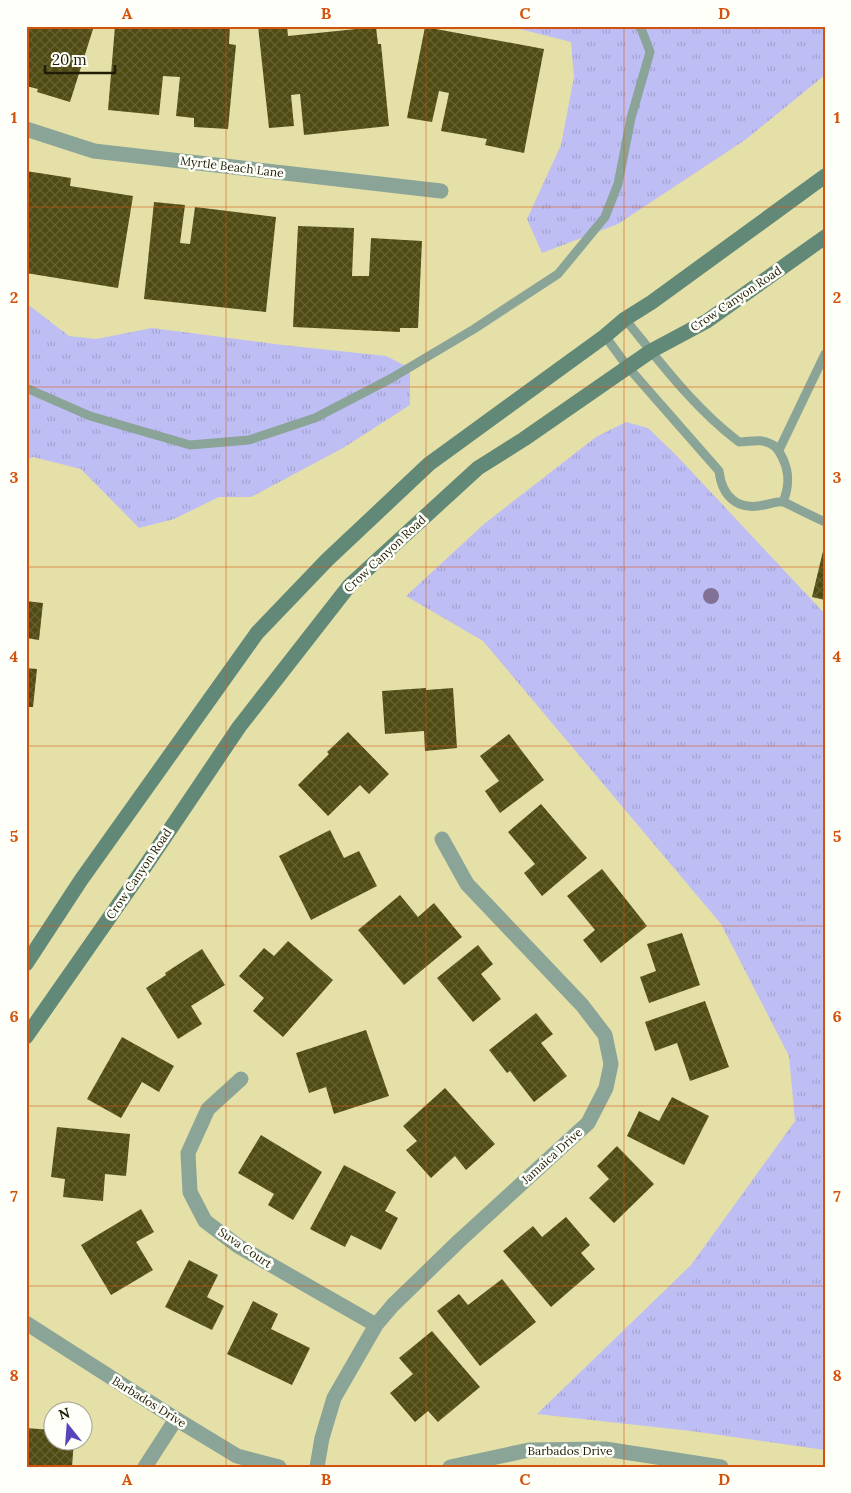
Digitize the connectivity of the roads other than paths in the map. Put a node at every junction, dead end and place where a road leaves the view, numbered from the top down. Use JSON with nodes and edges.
{"nodes":[{"id":1,"x":639,"y":26,"type":"edge"},
{"id":2,"x":26,"y":128,"type":"edge"},
{"id":3,"x":825,"y":176,"type":"edge"},
{"id":4,"x":441,"y":191,"type":"dead end"},
{"id":5,"x":825,"y":237,"type":"edge"},
{"id":6,"x":625,"y":319,"type":"junction"},
{"id":7,"x":604,"y":336,"type":"junction"},
{"id":8,"x":651,"y":351,"type":"junction"},
{"id":9,"x":825,"y":354,"type":"edge"},
{"id":10,"x":627,"y":366,"type":"junction"},
{"id":11,"x":26,"y":388,"type":"edge"},
{"id":12,"x":779,"y":450,"type":"junction"},
{"id":13,"x":783,"y":502,"type":"junction"},
{"id":14,"x":825,"y":522,"type":"edge"},
{"id":15,"x":442,"y":839,"type":"dead end"},
{"id":16,"x":26,"y":964,"type":"edge"},
{"id":17,"x":26,"y":1037,"type":"edge"},
{"id":18,"x":241,"y":1079,"type":"dead end"},
{"id":19,"x":26,"y":1323,"type":"edge"},
{"id":20,"x":376,"y":1325,"type":"junction"},
{"id":21,"x":176,"y":1419,"type":"junction"},
{"id":22,"x":689,"y":1464,"type":"edge"},
{"id":23,"x":145,"y":1467,"type":"edge"},
{"id":24,"x":279,"y":1467,"type":"edge"},
{"id":25,"x":317,"y":1467,"type":"edge"},
{"id":26,"x":450,"y":1467,"type":"edge"},
{"id":27,"x":721,"y":1467,"type":"edge"}],
"edges":[{"from":1,"to":11,"type":"lane"},
{"from":2,"to":4,"type":"street","name":"Myrtle Beach Lane"},
{"from":3,"to":6,"type":"main road"},
{"from":5,"to":8,"type":"main road","name":"Crow Canyon Road"},
{"from":6,"to":7,"type":"main road"},
{"from":6,"to":8,"type":"lane"},
{"from":7,"to":10,"type":"lane"},
{"from":7,"to":16,"type":"main road"},
{"from":8,"to":10,"type":"main road","name":"Crow Canyon Road"},
{"from":8,"to":12,"type":"lane"},
{"from":9,"to":12,"type":"lane"},
{"from":10,"to":13,"type":"lane"},
{"from":10,"to":17,"type":"main road","name":"Crow Canyon Road"},
{"from":12,"to":13,"type":"lane"},
{"from":13,"to":14,"type":"lane"},
{"from":15,"to":20,"type":"street","name":"Jamaica Drive"},
{"from":18,"to":20,"type":"street","name":"Suva Court"},
{"from":19,"to":21,"type":"street","name":"Barbados Drive"},
{"from":20,"to":25,"type":"street","name":"Jamaica Drive"},
{"from":21,"to":23,"type":"street"},
{"from":21,"to":24,"type":"street","name":"Barbados Drive"},
{"from":22,"to":26,"type":"street","name":"Barbados Drive"},
{"from":22,"to":27,"type":"street","name":"Barbados Drive"}]}
